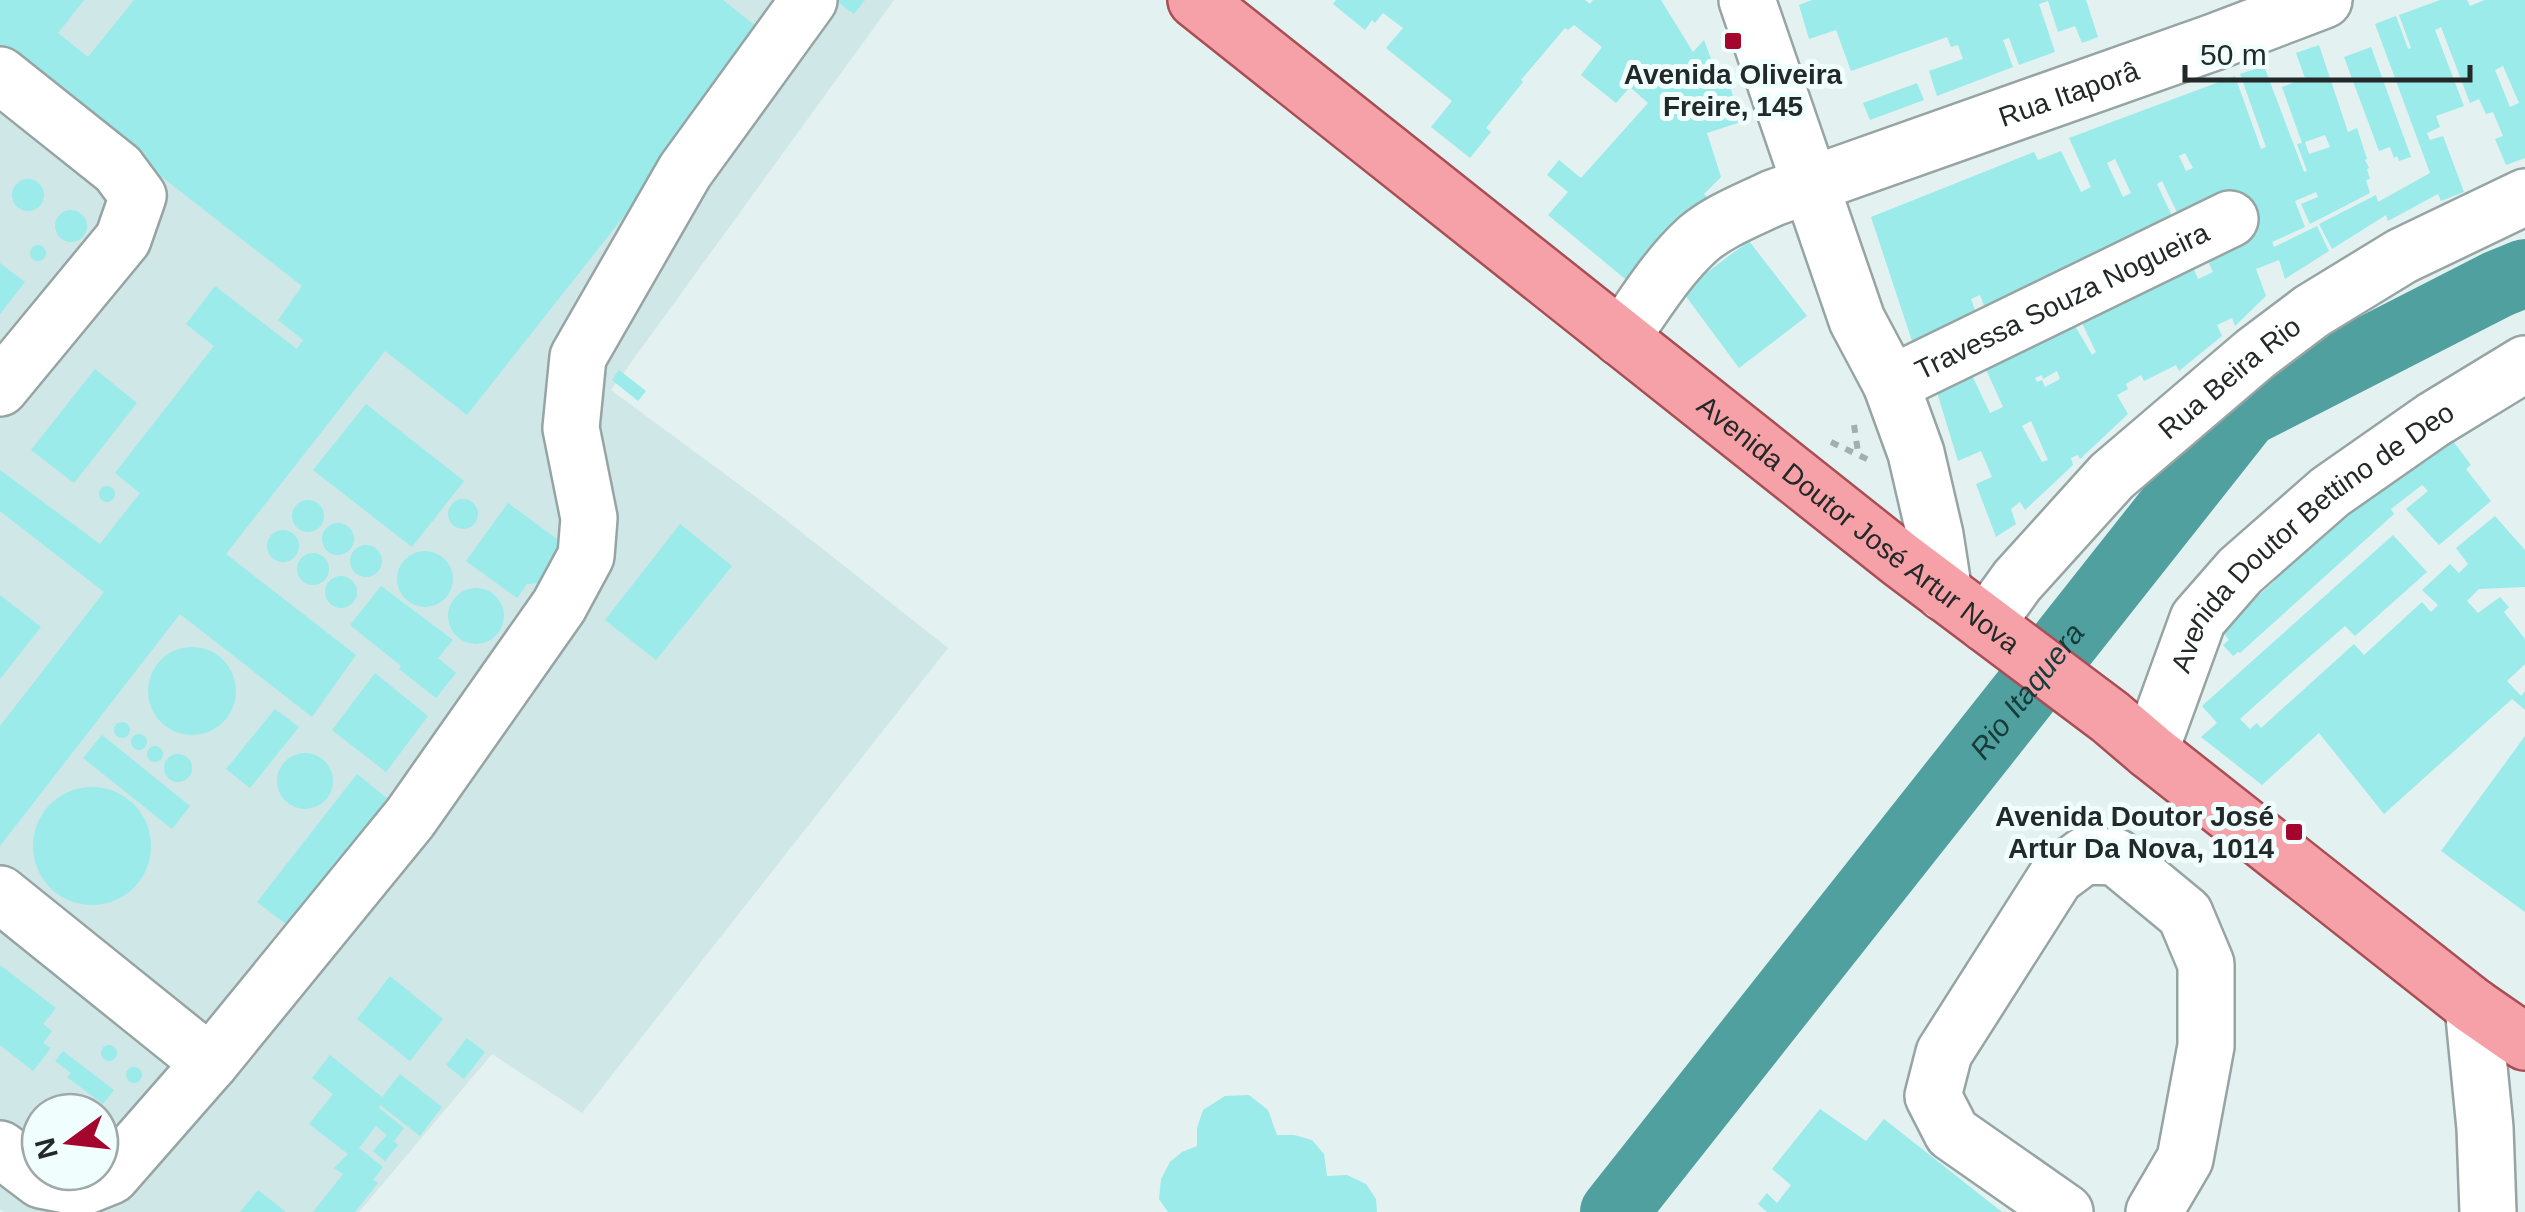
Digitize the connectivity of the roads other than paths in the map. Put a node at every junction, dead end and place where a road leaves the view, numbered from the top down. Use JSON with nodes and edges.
{"nodes":[{"id":1,"x":809,"y":0,"type":"edge"},
{"id":2,"x":1196,"y":0,"type":"edge"},
{"id":3,"x":1747,"y":0,"type":"edge"},
{"id":4,"x":2324,"y":0,"type":"edge"},
{"id":5,"x":2208,"y":21,"type":"edge"},
{"id":6,"x":0,"y":74,"type":"edge"},
{"id":7,"x":1810,"y":184,"type":"junction"},
{"id":8,"x":2525,"y":197,"type":"edge"},
{"id":9,"x":2230,"y":219,"type":"dead end"},
{"id":10,"x":1857,"y":320,"type":"junction"},
{"id":11,"x":1621,"y":338,"type":"junction"},
{"id":12,"x":2525,"y":364,"type":"edge"},
{"id":13,"x":1891,"y":384,"type":"junction"},
{"id":14,"x":0,"y":388,"type":"edge"},
{"id":15,"x":1901,"y":560,"type":"junction"},
{"id":16,"x":1979,"y":619,"type":"junction"},
{"id":17,"x":2130,"y":734,"type":"junction"},
{"id":18,"x":0,"y":894,"type":"edge"},
{"id":19,"x":2474,"y":1006,"type":"junction"},
{"id":20,"x":2525,"y":1042,"type":"edge"},
{"id":21,"x":210,"y":1063,"type":"junction"},
{"id":22,"x":0,"y":1149,"type":"edge"},
{"id":23,"x":2525,"y":1204,"type":"edge"},
{"id":24,"x":2066,"y":1212,"type":"edge"},
{"id":25,"x":2154,"y":1212,"type":"edge"},
{"id":26,"x":2488,"y":1212,"type":"edge"},
{"id":27,"x":2508,"y":1212,"type":"edge"}],
"edges":[{"from":1,"to":21,"type":"street"},
{"from":2,"to":11,"type":"main road","name":"Avenida Doutor José Artur Nova"},
{"from":3,"to":7,"type":"street"},
{"from":4,"to":5,"type":"street","name":"Rua Itaporâ"},
{"from":5,"to":7,"type":"street","name":"Rua Itaporâ"},
{"from":6,"to":14,"type":"street"},
{"from":7,"to":10,"type":"street"},
{"from":7,"to":11,"type":"street","name":"Rua Itaporâ"},
{"from":8,"to":16,"type":"street","name":"Rua Beira Rio"},
{"from":9,"to":13,"type":"street","name":"Travessa Souza Nogueira"},
{"from":10,"to":13,"type":"street"},
{"from":10,"to":15,"type":"street"},
{"from":11,"to":15,"type":"main road","name":"Avenida Doutor José Artur Nova"},
{"from":12,"to":17,"type":"street","name":"Avenida Doutor Bettino de Deo"},
{"from":13,"to":16,"type":"street"},
{"from":15,"to":16,"type":"main road","name":"Avenida Doutor José Artur Nova"},
{"from":16,"to":17,"type":"main road","name":"Avenida Doutor José Artur Nova"},
{"from":17,"to":19,"type":"main road","name":"Avenida Doutor José Artur Nova"},
{"from":18,"to":21,"type":"street"},
{"from":19,"to":20,"type":"main road","name":"Avenida Doutor José Artur Nova"},
{"from":19,"to":26,"type":"street"},
{"from":21,"to":22,"type":"street"},
{"from":23,"to":27,"type":"street"},
{"from":24,"to":25,"type":"street"}]}
